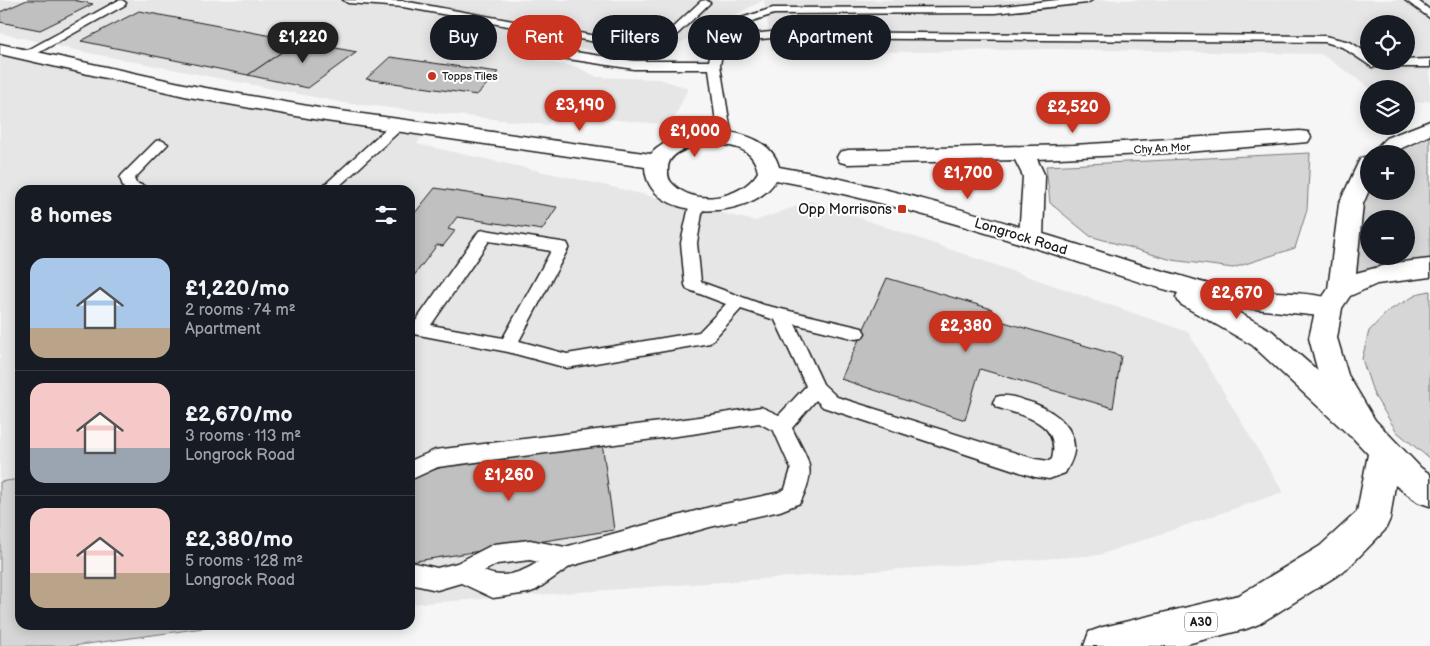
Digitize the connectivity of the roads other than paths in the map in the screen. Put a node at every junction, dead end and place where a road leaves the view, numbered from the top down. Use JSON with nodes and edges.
{"nodes":[{"id":1,"x":348,"y":0,"type":"edge"},
{"id":2,"x":1087,"y":0,"type":"edge"},
{"id":3,"x":1410,"y":0,"type":"edge"},
{"id":4,"x":121,"y":3,"type":"dead end"},
{"id":5,"x":705,"y":3,"type":"dead end"},
{"id":6,"x":760,"y":15,"type":"edge"},
{"id":7,"x":779,"y":15,"type":"edge"},
{"id":8,"x":876,"y":15,"type":"edge"},
{"id":9,"x":1430,"y":15,"type":"edge"},
{"id":10,"x":891,"y":26,"type":"edge"},
{"id":11,"x":0,"y":49,"type":"edge"},
{"id":12,"x":1360,"y":54,"type":"edge"},
{"id":13,"x":25,"y":55,"type":"junction"},
{"id":14,"x":582,"y":57,"type":"edge"},
{"id":15,"x":715,"y":60,"type":"edge"},
{"id":16,"x":1415,"y":63,"type":"edge"},
{"id":17,"x":1430,"y":63,"type":"edge"},
{"id":18,"x":714,"y":65,"type":"junction"},
{"id":19,"x":398,"y":125,"type":"junction"},
{"id":20,"x":1430,"y":127,"type":"edge"},
{"id":21,"x":1300,"y":137,"type":"dead end"},
{"id":22,"x":725,"y":138,"type":"junction"},
{"id":23,"x":161,"y":144,"type":"dead end"},
{"id":24,"x":1391,"y":145,"type":"edge"},
{"id":25,"x":1023,"y":154,"type":"junction"},
{"id":26,"x":848,"y":157,"type":"dead end"},
{"id":27,"x":658,"y":162,"type":"junction"},
{"id":28,"x":769,"y":172,"type":"junction"},
{"id":29,"x":1360,"y":182,"type":"edge"},
{"id":30,"x":129,"y":185,"type":"edge"},
{"id":31,"x":332,"y":185,"type":"edge"},
{"id":32,"x":697,"y":202,"type":"junction"},
{"id":33,"x":1031,"y":238,"type":"junction"},
{"id":34,"x":1430,"y":268,"type":"edge"},
{"id":35,"x":1155,"y":278,"type":"junction"},
{"id":36,"x":1335,"y":298,"type":"junction"},
{"id":37,"x":739,"y":302,"type":"junction"},
{"id":38,"x":780,"y":314,"type":"junction"},
{"id":39,"x":856,"y":333,"type":"dead end"},
{"id":40,"x":508,"y":346,"type":"junction"},
{"id":41,"x":816,"y":388,"type":"junction"},
{"id":42,"x":1003,"y":402,"type":"dead end"},
{"id":43,"x":781,"y":426,"type":"junction"},
{"id":44,"x":1374,"y":440,"type":"junction"},
{"id":45,"x":415,"y":469,"type":"edge"},
{"id":46,"x":1430,"y":492,"type":"edge"},
{"id":47,"x":565,"y":557,"type":"junction"},
{"id":48,"x":462,"y":572,"type":"junction"},
{"id":49,"x":415,"y":574,"type":"edge"},
{"id":50,"x":1103,"y":646,"type":"edge"}],
"edges":[{"from":1,"to":5,"type":"lane"},
{"from":2,"to":8,"type":"lane"},
{"from":3,"to":9,"type":"lane"},
{"from":4,"to":13,"type":"lane"},
{"from":6,"to":7,"type":"lane"},
{"from":10,"to":12,"type":"lane"},
{"from":11,"to":13,"type":"main road"},
{"from":13,"to":19,"type":"main road"},
{"from":14,"to":18,"type":"lane"},
{"from":15,"to":18,"type":"lane"},
{"from":16,"to":17,"type":"lane"},
{"from":18,"to":22,"type":"lane"},
{"from":19,"to":27,"type":"main road"},
{"from":19,"to":31,"type":"lane"},
{"from":20,"to":24,"type":"main road"},
{"from":21,"to":25,"type":"main road","name":"Chy An Mor"},
{"from":22,"to":27,"type":"main road"},
{"from":22,"to":28,"type":"main road"},
{"from":23,"to":30,"type":"lane"},
{"from":25,"to":26,"type":"main road","name":"Chy An Mor"},
{"from":25,"to":33,"type":"main road"},
{"from":27,"to":32,"type":"main road"},
{"from":28,"to":32,"type":"main road"},
{"from":28,"to":33,"type":"main road","name":"Longrock Road"},
{"from":29,"to":36,"type":"main road"},
{"from":32,"to":37,"type":"lane"},
{"from":33,"to":35,"type":"main road","name":"Longrock Road"},
{"from":34,"to":36,"type":"main road"},
{"from":35,"to":36,"type":"main road","name":"Longrock Road"},
{"from":35,"to":44,"type":"main road","name":"Longrock Road"},
{"from":36,"to":44,"type":"main road"},
{"from":37,"to":38,"type":"lane"},
{"from":37,"to":40,"type":"lane"},
{"from":38,"to":39,"type":"lane"},
{"from":38,"to":41,"type":"lane"},
{"from":40,"to":40,"type":"lane"},
{"from":41,"to":42,"type":"lane"},
{"from":41,"to":43,"type":"lane"},
{"from":43,"to":45,"type":"lane"},
{"from":43,"to":47,"type":"lane"},
{"from":44,"to":46,"type":"main road"},
{"from":44,"to":50,"type":"main road","number":"A30"},
{"from":47,"to":48,"type":"lane"},
{"from":47,"to":48,"type":"lane"},
{"from":48,"to":49,"type":"lane"}]}
